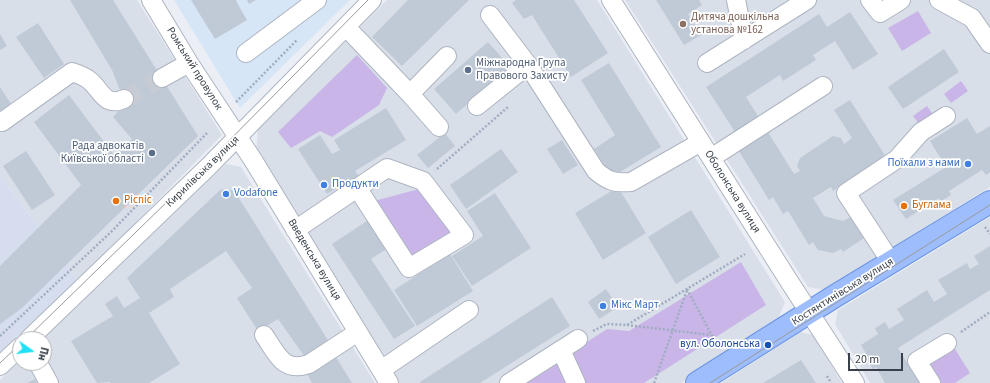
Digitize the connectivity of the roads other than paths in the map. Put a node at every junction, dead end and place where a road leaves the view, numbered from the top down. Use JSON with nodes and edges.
{"nodes":[{"id":1,"x":151,"y":0,"type":"edge"},
{"id":2,"x":317,"y":0,"type":"edge"},
{"id":3,"x":372,"y":0,"type":"edge"},
{"id":4,"x":611,"y":0,"type":"edge"},
{"id":5,"x":736,"y":0,"type":"edge"},
{"id":6,"x":870,"y":0,"type":"edge"},
{"id":7,"x":901,"y":0,"type":"edge"},
{"id":8,"x":939,"y":0,"type":"edge"},
{"id":9,"x":801,"y":2,"type":"edge"},
{"id":10,"x":490,"y":16,"type":"dead end"},
{"id":11,"x":346,"y":26,"type":"junction"},
{"id":12,"x":744,"y":40,"type":"junction"},
{"id":13,"x":990,"y":44,"type":"edge"},
{"id":14,"x":246,"y":53,"type":"dead end"},
{"id":15,"x":447,"y":56,"type":"dead end"},
{"id":16,"x":189,"y":63,"type":"junction"},
{"id":17,"x":707,"y":63,"type":"dead end"},
{"id":18,"x":528,"y":65,"type":"junction"},
{"id":19,"x":162,"y":78,"type":"tunnel mouth"},
{"id":20,"x":823,"y":86,"type":"dead end"},
{"id":21,"x":410,"y":94,"type":"junction"},
{"id":22,"x":124,"y":99,"type":"tunnel mouth"},
{"id":23,"x":477,"y":106,"type":"dead end"},
{"id":24,"x":946,"y":116,"type":"dead end"},
{"id":25,"x":2,"y":122,"type":"dead end"},
{"id":26,"x":439,"y":127,"type":"dead end"},
{"id":27,"x":238,"y":137,"type":"junction"},
{"id":28,"x":701,"y":142,"type":"junction"},
{"id":29,"x":711,"y":158,"type":"junction"},
{"id":30,"x":358,"y":189,"type":"junction"},
{"id":31,"x":990,"y":202,"type":"edge"},
{"id":32,"x":296,"y":230,"type":"junction"},
{"id":33,"x":891,"y":262,"type":"junction"},
{"id":34,"x":469,"y":310,"type":"dead end"},
{"id":35,"x":809,"y":313,"type":"junction"},
{"id":36,"x":37,"y":331,"type":"edge"},
{"id":37,"x":358,"y":332,"type":"junction"},
{"id":38,"x":264,"y":335,"type":"dead end"},
{"id":39,"x":578,"y":339,"type":"road end"},
{"id":40,"x":947,"y":342,"type":"road end"},
{"id":41,"x":561,"y":350,"type":"junction"},
{"id":42,"x":12,"y":355,"type":"edge"},
{"id":43,"x":0,"y":366,"type":"edge"},
{"id":44,"x":42,"y":371,"type":"edge"},
{"id":45,"x":385,"y":377,"type":"edge"},
{"id":46,"x":851,"y":381,"type":"edge"},
{"id":47,"x":49,"y":383,"type":"edge"},
{"id":48,"x":509,"y":383,"type":"edge"},
{"id":49,"x":576,"y":383,"type":"edge"},
{"id":50,"x":698,"y":383,"type":"edge"},
{"id":51,"x":931,"y":383,"type":"edge"}],
"edges":[{"from":1,"to":16,"type":"street","name":"Ромський провулок"},
{"from":2,"to":14,"type":"street"},
{"from":3,"to":11,"type":"street","name":"Кирилівська вулиця"},
{"from":4,"to":28,"type":"street","name":"Оболонська вулиця"},
{"from":5,"to":12,"type":"street"},
{"from":6,"to":7,"type":"street"},
{"from":8,"to":13,"type":"street"},
{"from":9,"to":12,"type":"street"},
{"from":10,"to":18,"type":"street"},
{"from":11,"to":21,"type":"street"},
{"from":11,"to":27,"type":"street","name":"Кирилівська вулиця"},
{"from":12,"to":17,"type":"street"},
{"from":15,"to":21,"type":"street"},
{"from":16,"to":19,"type":"street"},
{"from":16,"to":27,"type":"street","name":"Ромський провулок"},
{"from":18,"to":23,"type":"street"},
{"from":18,"to":28,"type":"street"},
{"from":20,"to":29,"type":"street"},
{"from":21,"to":26,"type":"street"},
{"from":22,"to":25,"type":"street"},
{"from":24,"to":33,"type":"street"},
{"from":27,"to":32,"type":"street","name":"Введенська вулиця"},
{"from":27,"to":36,"type":"street","name":"Кирилівська вулиця"},
{"from":28,"to":29,"type":"street","name":"Оболонська вулиця"},
{"from":29,"to":35,"type":"street","name":"Оболонська вулиця"},
{"from":30,"to":30,"type":"street"},
{"from":30,"to":32,"type":"street"},
{"from":31,"to":33,"type":"main road","name":"Костянтинівська вулиця"},
{"from":32,"to":37,"type":"street","name":"Введенська вулиця"},
{"from":33,"to":35,"type":"main road","name":"Костянтинівська вулиця"},
{"from":34,"to":45,"type":"street"},
{"from":35,"to":46,"type":"street","name":"Оболонська вулиця"},
{"from":35,"to":50,"type":"main road","name":"Костянтинівська вулиця"},
{"from":37,"to":38,"type":"street"},
{"from":37,"to":45,"type":"street","name":"Введенська вулиця"},
{"from":39,"to":41,"type":"street"},
{"from":40,"to":51,"type":"street"},
{"from":41,"to":48,"type":"street"},
{"from":41,"to":49,"type":"street"},
{"from":42,"to":43,"type":"street"},
{"from":44,"to":47,"type":"street"}]}
